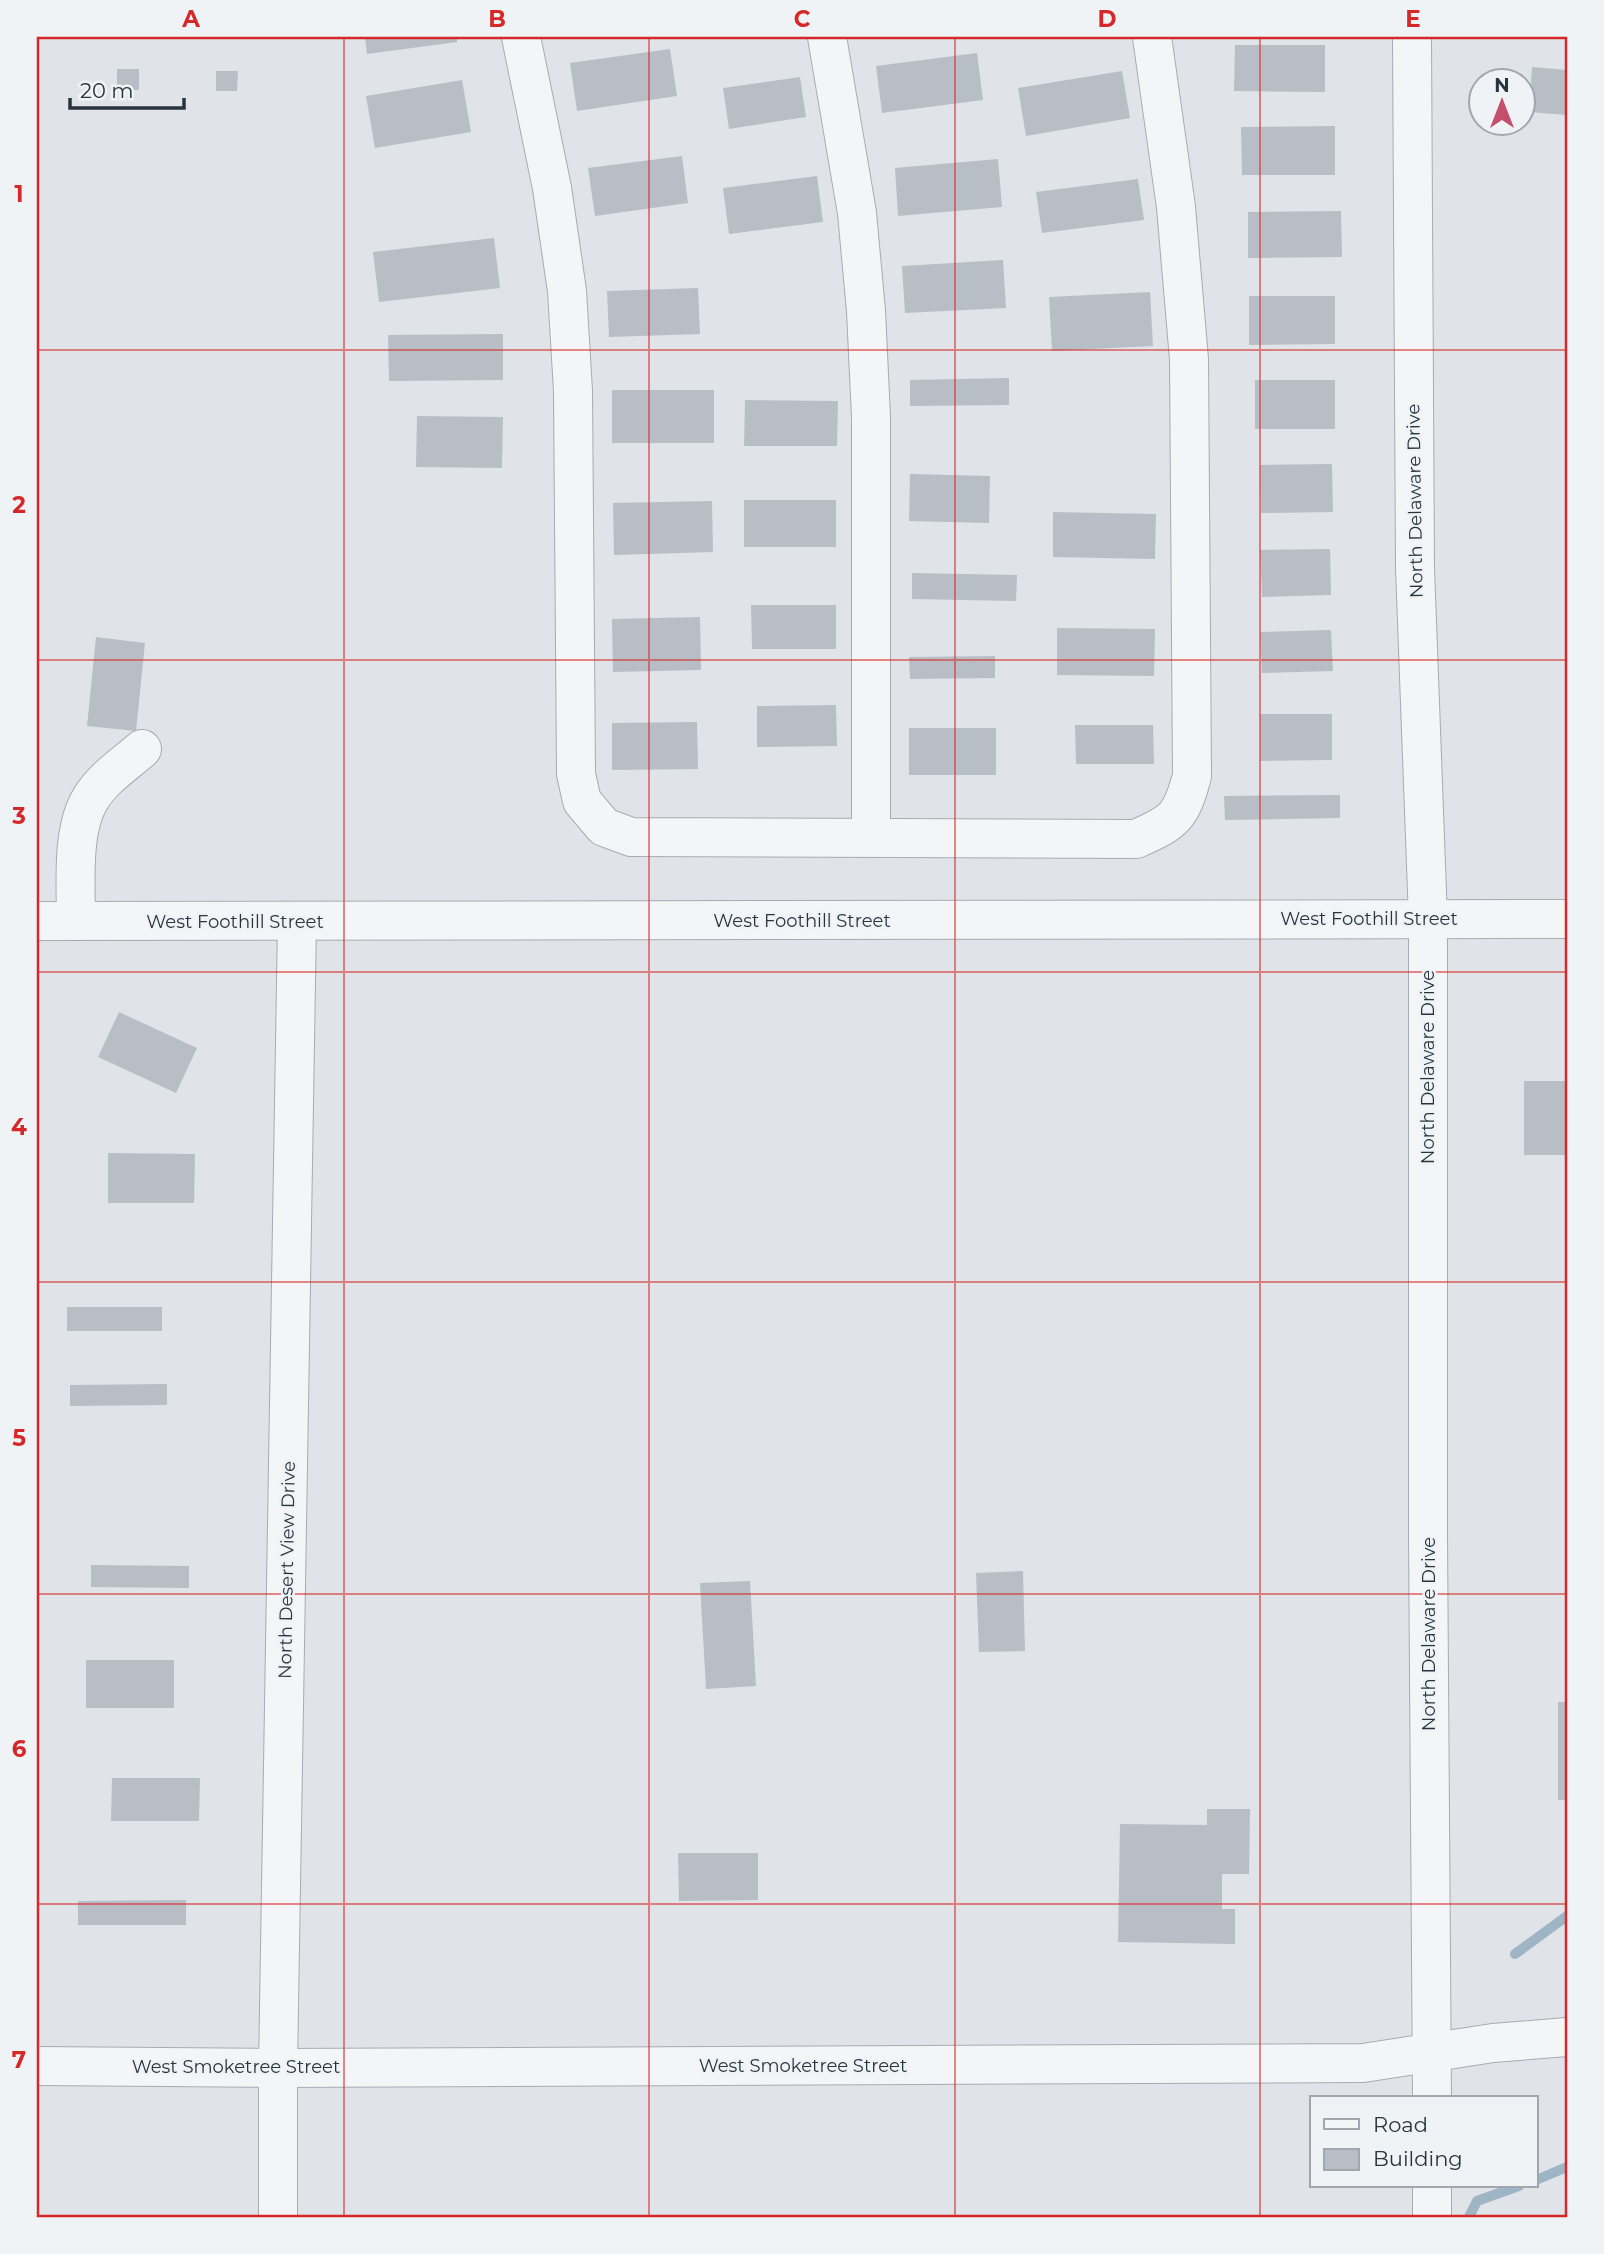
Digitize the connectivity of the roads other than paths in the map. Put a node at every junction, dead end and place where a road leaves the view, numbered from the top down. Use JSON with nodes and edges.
{"nodes":[{"id":1,"x":520,"y":37,"type":"edge"},
{"id":2,"x":827,"y":37,"type":"edge"},
{"id":3,"x":1152,"y":37,"type":"edge"},
{"id":4,"x":1412,"y":37,"type":"edge"},
{"id":5,"x":142,"y":749,"type":"dead end"},
{"id":6,"x":871,"y":837,"type":"junction"},
{"id":7,"x":1428,"y":919,"type":"junction"},
{"id":8,"x":1567,"y":919,"type":"edge"},
{"id":9,"x":37,"y":921,"type":"edge"},
{"id":10,"x":76,"y":921,"type":"junction"},
{"id":11,"x":297,"y":922,"type":"junction"},
{"id":12,"x":1567,"y":2037,"type":"edge"},
{"id":13,"x":1432,"y":2053,"type":"junction"},
{"id":14,"x":37,"y":2066,"type":"edge"},
{"id":15,"x":278,"y":2068,"type":"junction"},
{"id":16,"x":1432,"y":2096,"type":"edge"},
{"id":17,"x":1432,"y":2188,"type":"edge"},
{"id":18,"x":278,"y":2217,"type":"edge"},
{"id":19,"x":1432,"y":2217,"type":"edge"}],
"edges":[{"from":1,"to":6,"type":"street"},
{"from":2,"to":6,"type":"street"},
{"from":3,"to":6,"type":"street"},
{"from":4,"to":7,"type":"street","name":"North Delaware Drive"},
{"from":5,"to":10,"type":"street"},
{"from":7,"to":8,"type":"street","name":"West Foothill Street"},
{"from":7,"to":11,"type":"street","name":"West Foothill Street"},
{"from":7,"to":13,"type":"street","name":"North Delaware Drive"},
{"from":9,"to":10,"type":"street","name":"West Foothill Street"},
{"from":10,"to":11,"type":"street","name":"West Foothill Street"},
{"from":11,"to":15,"type":"street","name":"North Desert View Drive"},
{"from":12,"to":13,"type":"street","name":"West Smoketree Street"},
{"from":13,"to":15,"type":"street","name":"West Smoketree Street"},
{"from":13,"to":16,"type":"street","name":"North Delaware Drive"},
{"from":14,"to":15,"type":"street","name":"West Smoketree Street"},
{"from":15,"to":18,"type":"street","name":"North Desert View Drive"},
{"from":17,"to":19,"type":"street"}]}
